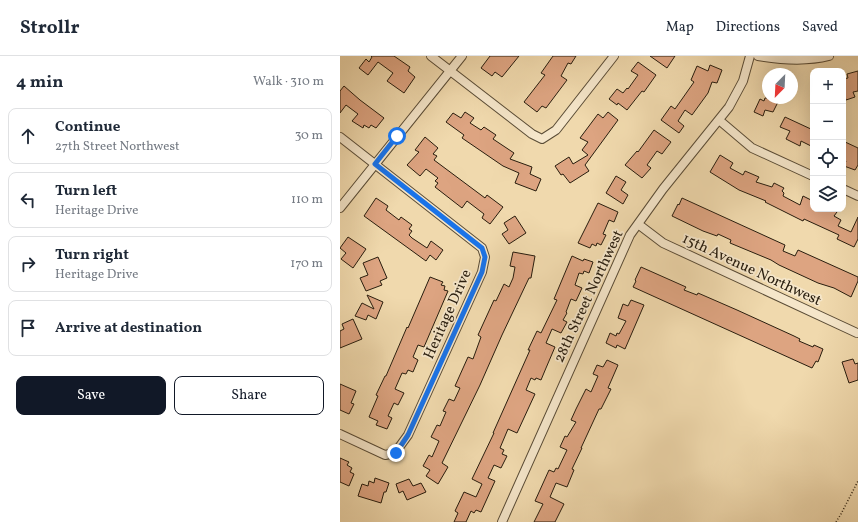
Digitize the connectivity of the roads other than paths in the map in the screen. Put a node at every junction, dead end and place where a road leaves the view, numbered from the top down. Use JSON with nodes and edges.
{"nodes":[{"id":1,"x":431,"y":56,"type":"edge"},
{"id":2,"x":462,"y":56,"type":"edge"},
{"id":3,"x":614,"y":56,"type":"edge"},
{"id":4,"x":750,"y":56,"type":"edge"},
{"id":5,"x":758,"y":56,"type":"edge"},
{"id":6,"x":829,"y":56,"type":"edge"},
{"id":7,"x":450,"y":71,"type":"junction"},
{"id":8,"x":719,"y":120,"type":"junction"},
{"id":9,"x":340,"y":137,"type":"edge"},
{"id":10,"x":375,"y":164,"type":"junction"},
{"id":11,"x":810,"y":175,"type":"edge"},
{"id":12,"x":846,"y":191,"type":"edge"},
{"id":13,"x":858,"y":196,"type":"edge"},
{"id":14,"x":340,"y":208,"type":"edge"},
{"id":15,"x":638,"y":224,"type":"junction"},
{"id":16,"x":857,"y":333,"type":"dead end"},
{"id":17,"x":340,"y":434,"type":"edge"},
{"id":18,"x":502,"y":522,"type":"edge"}],
"edges":[{"from":1,"to":7,"type":"street"},
{"from":2,"to":7,"type":"street"},
{"from":3,"to":7,"type":"street"},
{"from":4,"to":8,"type":"street","name":"28th Street Northwest"},
{"from":5,"to":6,"type":"street"},
{"from":7,"to":10,"type":"street"},
{"from":8,"to":11,"type":"street"},
{"from":8,"to":15,"type":"street","name":"28th Street Northwest"},
{"from":9,"to":10,"type":"street","name":"Heritage Drive"},
{"from":10,"to":14,"type":"street"},
{"from":10,"to":17,"type":"street","name":"Heritage Drive"},
{"from":12,"to":13,"type":"street"},
{"from":15,"to":16,"type":"street","name":"15th Avenue Northwest"},
{"from":15,"to":18,"type":"street","name":"28th Street Northwest"}]}
